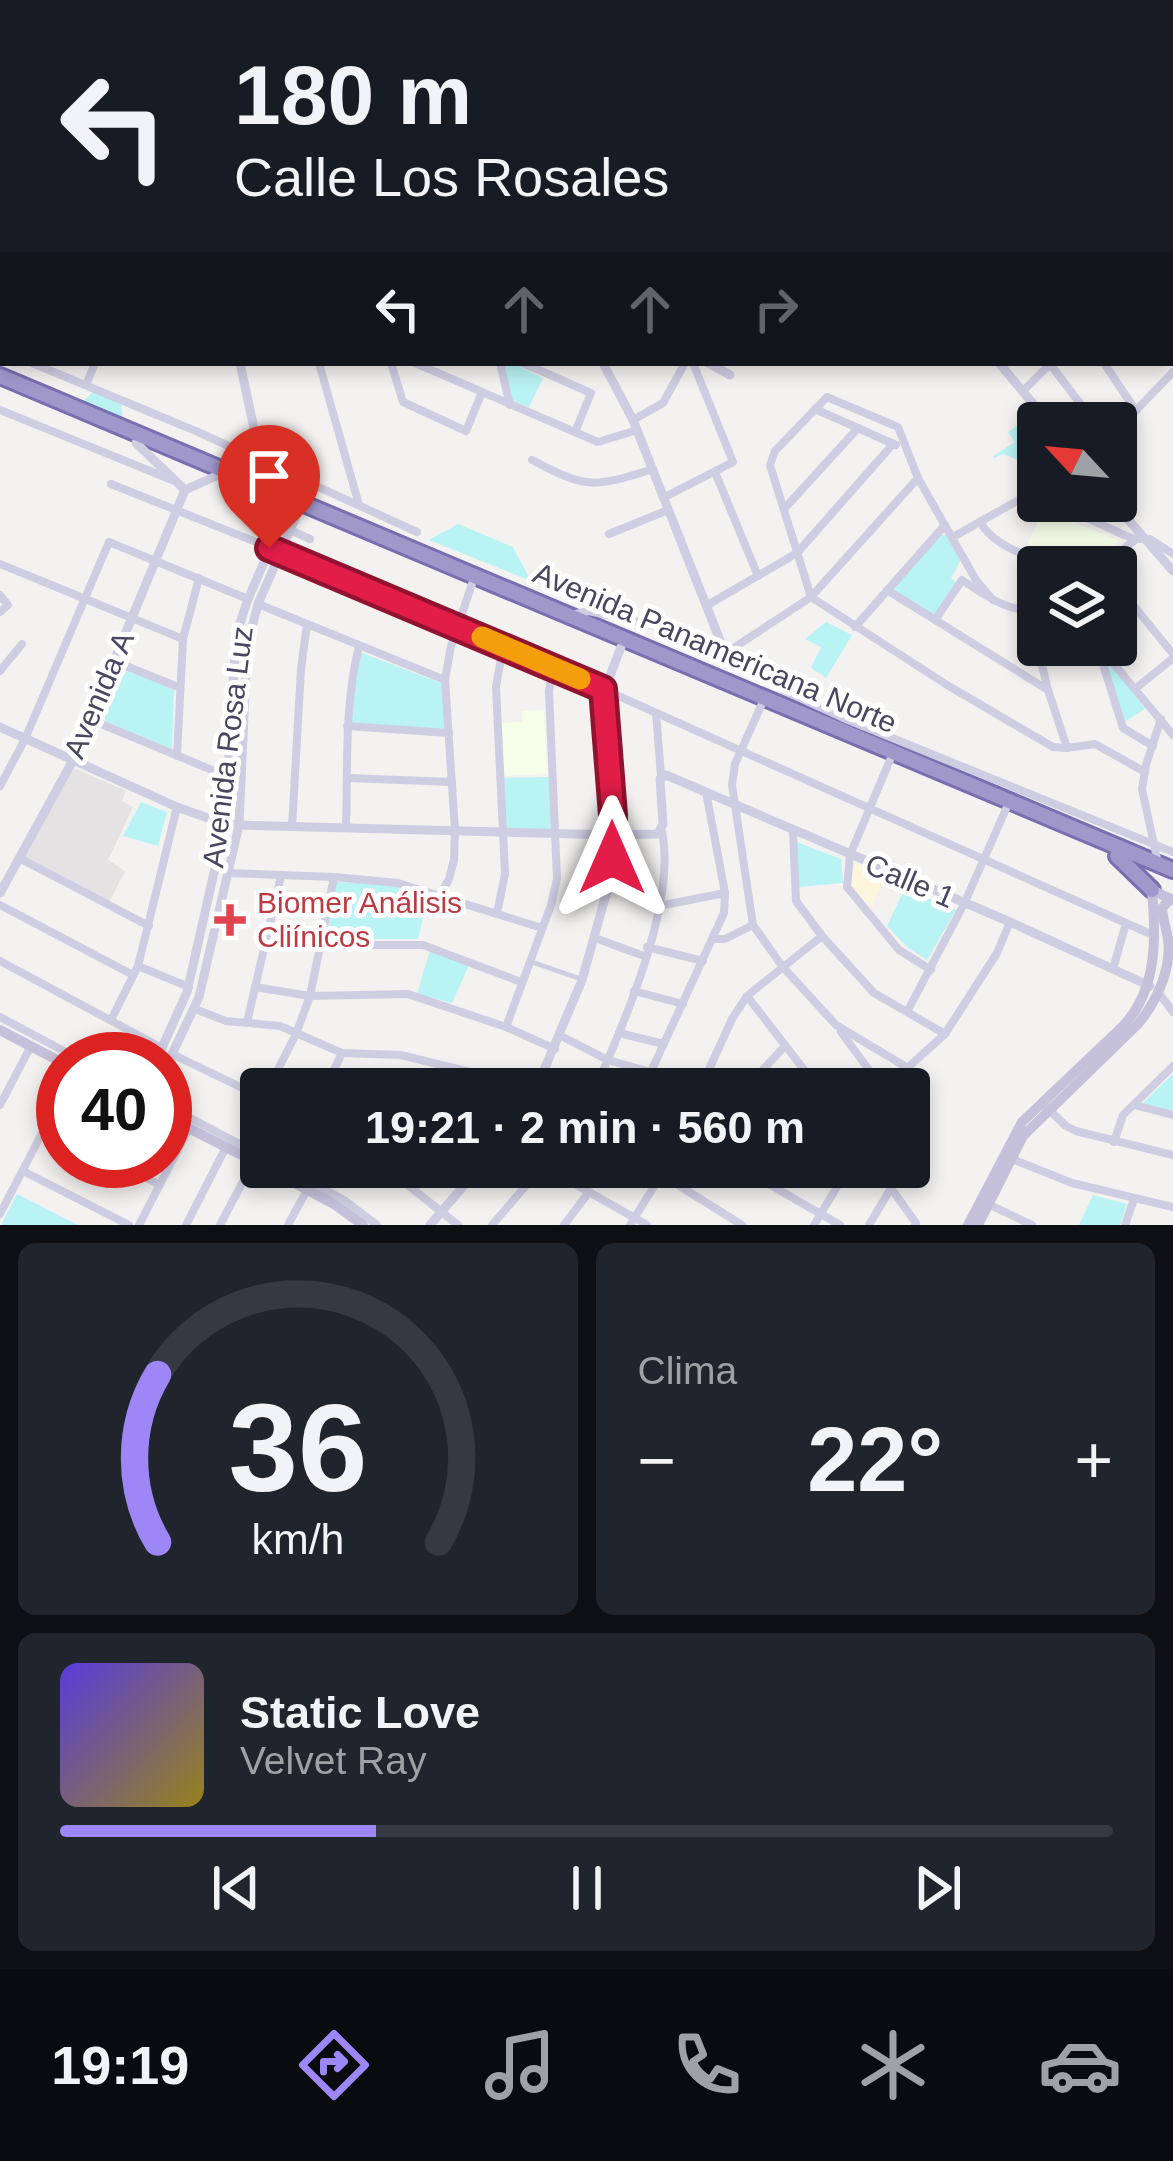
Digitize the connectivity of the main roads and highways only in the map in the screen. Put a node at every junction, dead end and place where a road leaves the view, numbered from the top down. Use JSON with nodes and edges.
{"nodes":[{"id":1,"x":0,"y":376,"type":"edge"},
{"id":2,"x":0,"y":386,"type":"edge"},
{"id":3,"x":1117,"y":856,"type":"junction"},
{"id":4,"x":1170,"y":865,"type":"edge"},
{"id":5,"x":1151,"y":890,"type":"junction"},
{"id":6,"x":1172,"y":899,"type":"edge"},
{"id":7,"x":1171,"y":947,"type":"edge"},
{"id":8,"x":1152,"y":988,"type":"junction"},
{"id":9,"x":0,"y":1030,"type":"edge"},
{"id":10,"x":36,"y":1049,"type":"edge"},
{"id":11,"x":1046,"y":1106,"type":"junction"},
{"id":12,"x":192,"y":1129,"type":"edge"},
{"id":13,"x":240,"y":1153,"type":"edge"},
{"id":14,"x":304,"y":1188,"type":"edge"},
{"id":15,"x":361,"y":1224,"type":"edge"},
{"id":16,"x":968,"y":1225,"type":"edge"},
{"id":17,"x":978,"y":1225,"type":"edge"}],
"edges":[{"from":1,"to":4,"type":"highway","name":"Avenida Panamericana Norte"},
{"from":2,"to":3,"type":"highway","name":"Avenida Panamericana Norte"},
{"from":3,"to":4,"type":"highway","name":"Avenida Panamericana Norte"},
{"from":3,"to":5,"type":"highway"},
{"from":5,"to":6,"type":"main road"},
{"from":5,"to":8,"type":"main road"},
{"from":6,"to":7,"type":"main road"},
{"from":7,"to":8,"type":"main road"},
{"from":8,"to":11,"type":"main road"},
{"from":9,"to":10,"type":"main road"},
{"from":11,"to":16,"type":"main road"},
{"from":11,"to":17,"type":"main road"},
{"from":12,"to":13,"type":"main road"},
{"from":14,"to":15,"type":"main road"}]}
